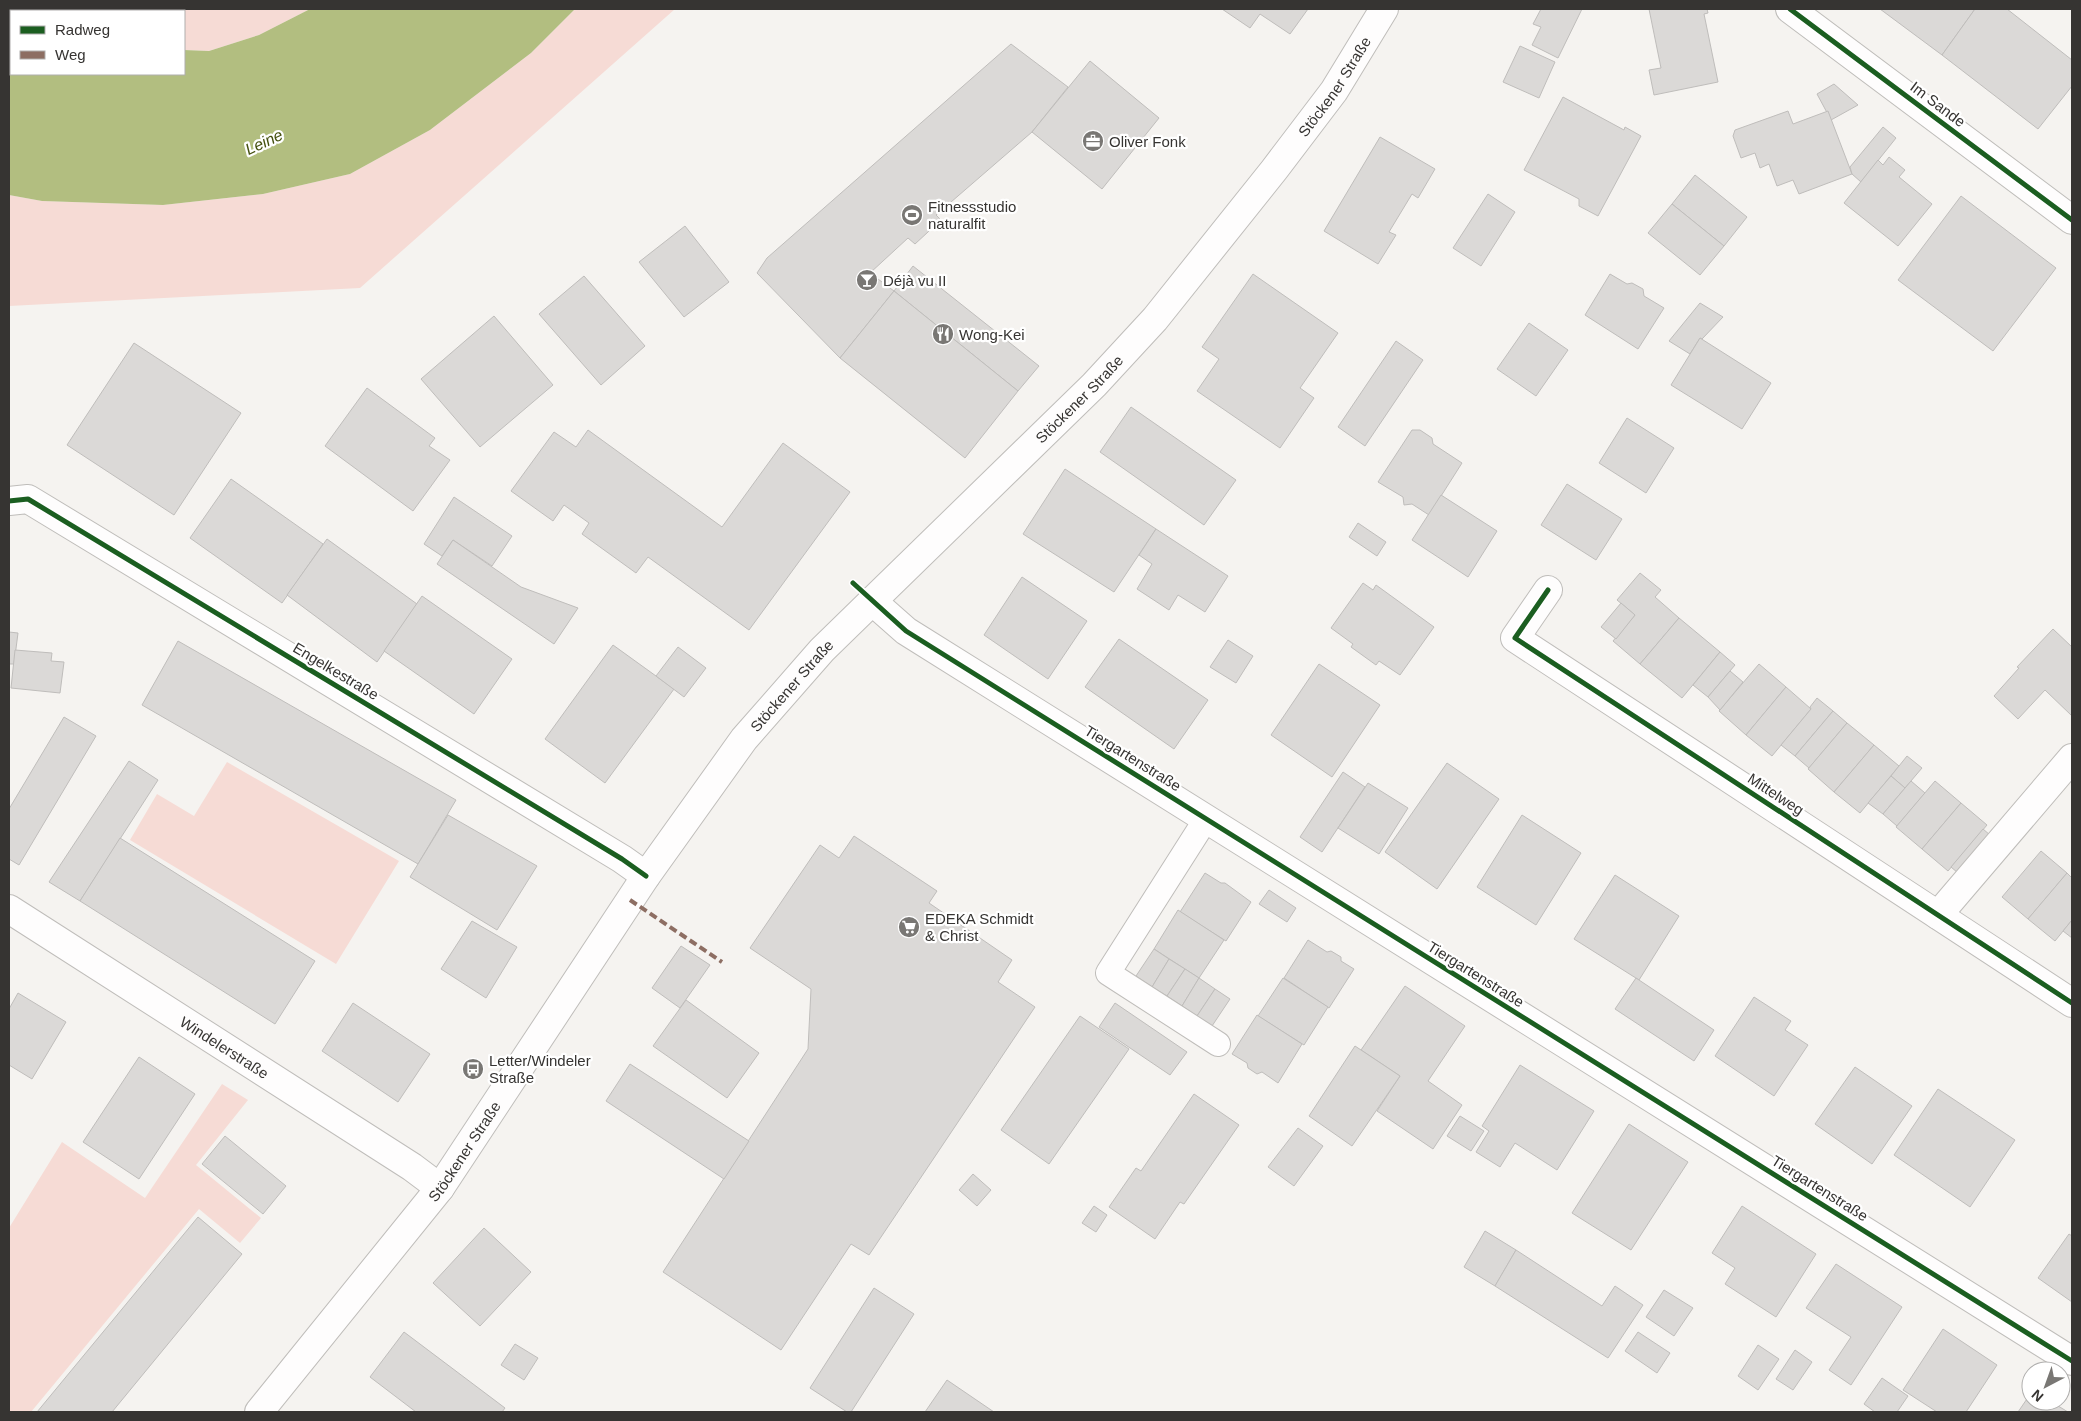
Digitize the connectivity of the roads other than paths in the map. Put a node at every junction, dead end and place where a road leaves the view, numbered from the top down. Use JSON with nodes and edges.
{"nodes":[{"id":1,"x":1384,"y":9,"type":"edge"},
{"id":2,"x":1790,"y":9,"type":"edge"},
{"id":3,"x":2072,"y":220,"type":"edge"},
{"id":4,"x":9,"y":501,"type":"edge"},
{"id":5,"x":1548,"y":590,"type":"dead end"},
{"id":6,"x":872,"y":601,"type":"junction"},
{"id":7,"x":2072,"y":758,"type":"edge"},
{"id":8,"x":1206,"y":819,"type":"junction"},
{"id":9,"x":646,"y":876,"type":"junction"},
{"id":10,"x":9,"y":909,"type":"edge"},
{"id":11,"x":1938,"y":915,"type":"junction"},
{"id":12,"x":2072,"y":1003,"type":"edge"},
{"id":13,"x":1218,"y":1044,"type":"dead end"},
{"id":14,"x":440,"y":1188,"type":"junction"},
{"id":15,"x":2072,"y":1361,"type":"edge"},
{"id":16,"x":259,"y":1412,"type":"edge"}],
"edges":[{"from":1,"to":6,"type":"street","name":"Stöckener Straße"},
{"from":2,"to":3,"type":"street","name":"Im Sande"},
{"from":4,"to":9,"type":"street","name":"Engelkestraße"},
{"from":5,"to":11,"type":"street","name":"Mittelweg"},
{"from":6,"to":8,"type":"street","name":"Tiergartenstraße"},
{"from":6,"to":9,"type":"street","name":"Stöckener Straße"},
{"from":7,"to":11,"type":"street"},
{"from":8,"to":13,"type":"lane"},
{"from":8,"to":15,"type":"street","name":"Tiergartenstraße"},
{"from":9,"to":14,"type":"street","name":"Stöckener Straße"},
{"from":10,"to":14,"type":"street","name":"Windelerstraße"},
{"from":11,"to":12,"type":"street","name":"Mittelweg"},
{"from":14,"to":16,"type":"street","name":"Stöckener Straße"}]}
